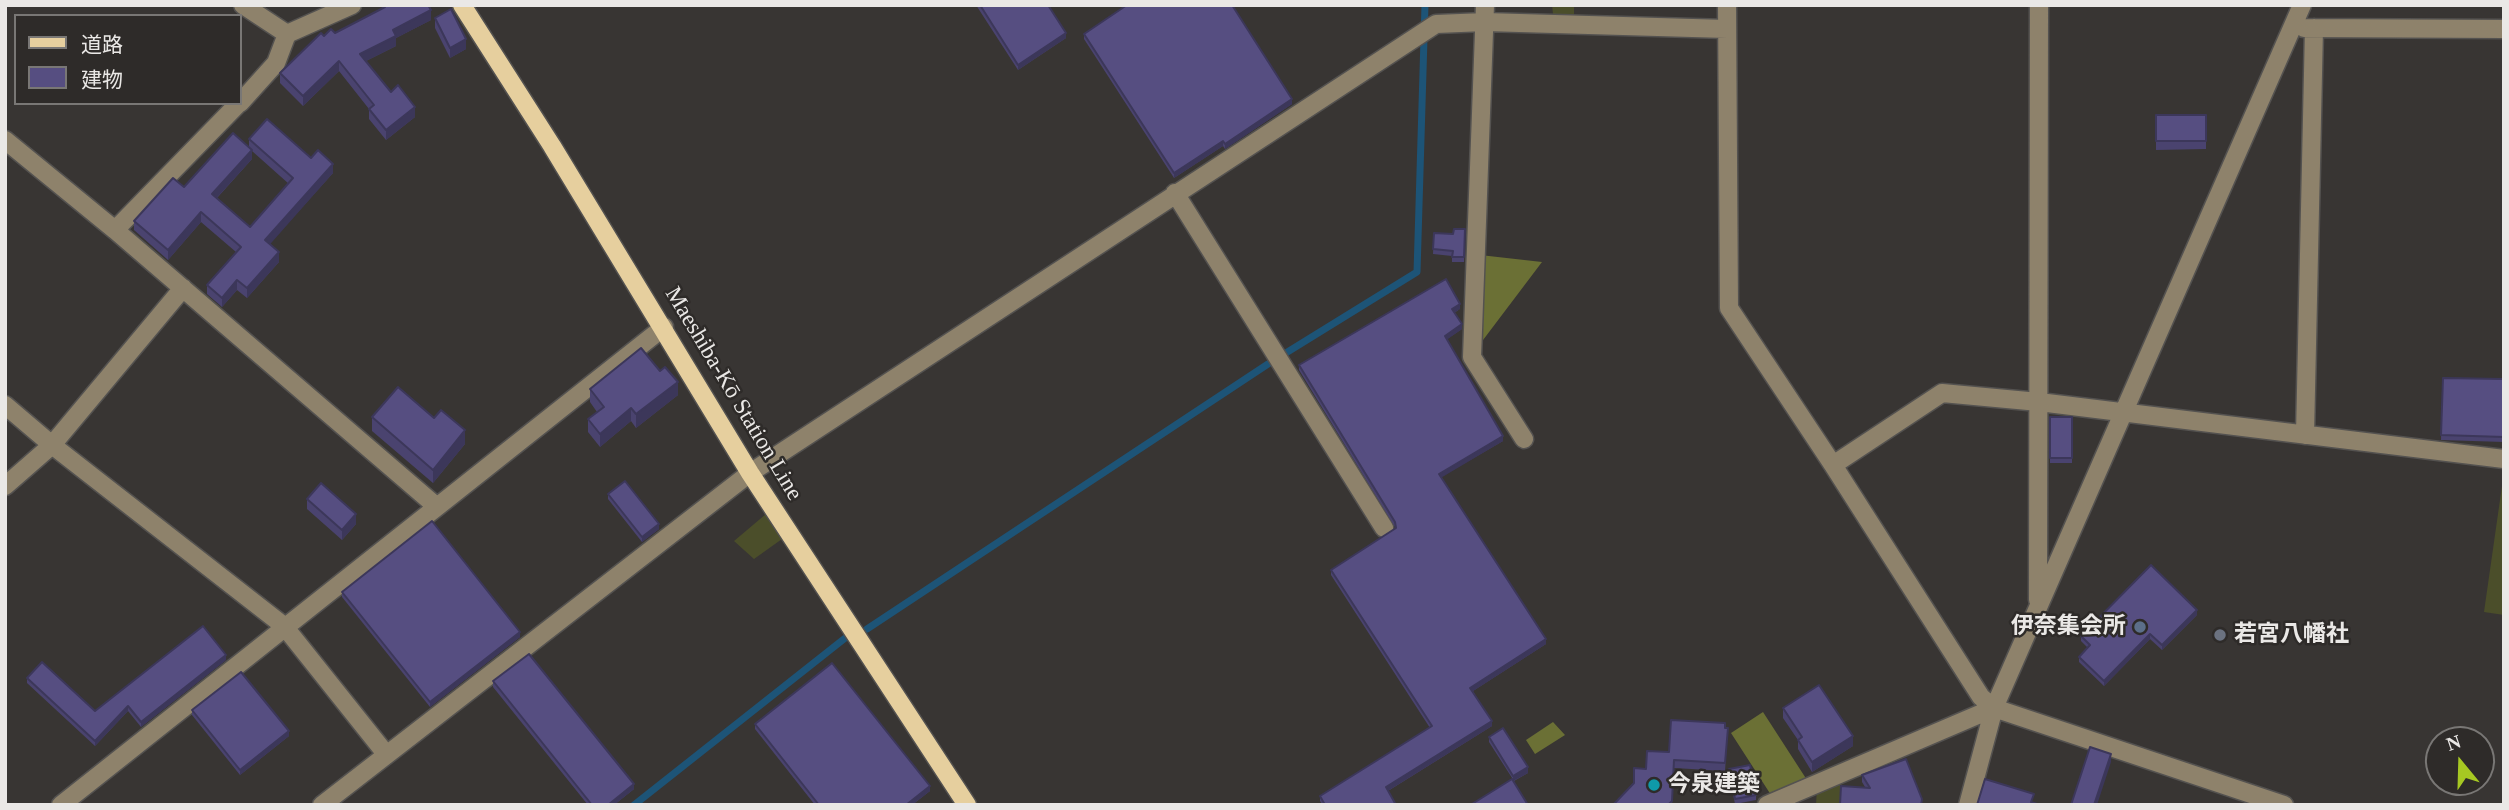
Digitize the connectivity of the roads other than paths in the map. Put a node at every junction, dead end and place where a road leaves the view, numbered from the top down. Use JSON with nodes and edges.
{"nodes":[{"id":1,"x":243,"y":5,"type":"edge"},
{"id":2,"x":352,"y":5,"type":"edge"},
{"id":3,"x":462,"y":5,"type":"edge"},
{"id":4,"x":1727,"y":5,"type":"edge"},
{"id":5,"x":2039,"y":5,"type":"edge"},
{"id":6,"x":2302,"y":5,"type":"edge"},
{"id":7,"x":1485,"y":14,"type":"edge"},
{"id":8,"x":2292,"y":27,"type":"junction"},
{"id":9,"x":2314,"y":28,"type":"junction"},
{"id":10,"x":1727,"y":29,"type":"junction"},
{"id":11,"x":2504,"y":29,"type":"edge"},
{"id":12,"x":287,"y":34,"type":"junction"},
{"id":13,"x":242,"y":101,"type":"edge"},
{"id":14,"x":238,"y":105,"type":"edge"},
{"id":15,"x":5,"y":140,"type":"edge"},
{"id":16,"x":1175,"y":193,"type":"junction"},
{"id":17,"x":115,"y":230,"type":"junction"},
{"id":18,"x":183,"y":288,"type":"junction"},
{"id":19,"x":664,"y":327,"type":"junction"},
{"id":20,"x":2039,"y":402,"type":"junction"},
{"id":21,"x":5,"y":405,"type":"edge"},
{"id":22,"x":2125,"y":413,"type":"junction"},
{"id":23,"x":2305,"y":435,"type":"junction"},
{"id":24,"x":1524,"y":439,"type":"dead end"},
{"id":25,"x":52,"y":445,"type":"junction"},
{"id":26,"x":2504,"y":459,"type":"edge"},
{"id":27,"x":1833,"y":465,"type":"junction"},
{"id":28,"x":750,"y":473,"type":"junction"},
{"id":29,"x":5,"y":486,"type":"edge"},
{"id":30,"x":436,"y":506,"type":"junction"},
{"id":31,"x":1384,"y":528,"type":"dead end"},
{"id":32,"x":2038,"y":610,"type":"junction"},
{"id":33,"x":284,"y":626,"type":"junction"},
{"id":34,"x":1994,"y":708,"type":"junction"},
{"id":35,"x":386,"y":754,"type":"junction"},
{"id":36,"x":959,"y":802,"type":"edge"},
{"id":37,"x":61,"y":805,"type":"edge"},
{"id":38,"x":322,"y":805,"type":"edge"},
{"id":39,"x":1767,"y":805,"type":"edge"},
{"id":40,"x":1968,"y":805,"type":"edge"},
{"id":41,"x":2284,"y":805,"type":"edge"}],
"edges":[{"from":1,"to":12,"type":"street"},
{"from":2,"to":12,"type":"street"},
{"from":3,"to":19,"type":"main road","name":"Maeshiba-Kō Station Line"},
{"from":4,"to":10,"type":"street"},
{"from":5,"to":20,"type":"street"},
{"from":6,"to":8,"type":"street"},
{"from":7,"to":10,"type":"street"},
{"from":7,"to":16,"type":"street"},
{"from":7,"to":24,"type":"street"},
{"from":8,"to":9,"type":"street"},
{"from":8,"to":22,"type":"street"},
{"from":9,"to":11,"type":"street"},
{"from":9,"to":23,"type":"street"},
{"from":10,"to":27,"type":"street"},
{"from":12,"to":13,"type":"street"},
{"from":14,"to":17,"type":"street"},
{"from":15,"to":17,"type":"street"},
{"from":16,"to":28,"type":"street"},
{"from":16,"to":31,"type":"street"},
{"from":17,"to":18,"type":"street"},
{"from":18,"to":25,"type":"street"},
{"from":18,"to":30,"type":"street"},
{"from":19,"to":28,"type":"main road","name":"Maeshiba-Kō Station Line"},
{"from":19,"to":30,"type":"street"},
{"from":20,"to":22,"type":"street"},
{"from":20,"to":27,"type":"street"},
{"from":20,"to":32,"type":"street"},
{"from":21,"to":25,"type":"street"},
{"from":22,"to":23,"type":"street"},
{"from":22,"to":32,"type":"street"},
{"from":23,"to":26,"type":"street"},
{"from":25,"to":29,"type":"street"},
{"from":25,"to":33,"type":"street"},
{"from":27,"to":34,"type":"street"},
{"from":28,"to":35,"type":"street"},
{"from":28,"to":36,"type":"main road","name":"Maeshiba-Kō Station Line"},
{"from":30,"to":33,"type":"street"},
{"from":32,"to":34,"type":"street"},
{"from":33,"to":35,"type":"street"},
{"from":33,"to":37,"type":"street"},
{"from":34,"to":39,"type":"street"},
{"from":34,"to":40,"type":"street"},
{"from":34,"to":41,"type":"street"},
{"from":35,"to":38,"type":"street"}]}
